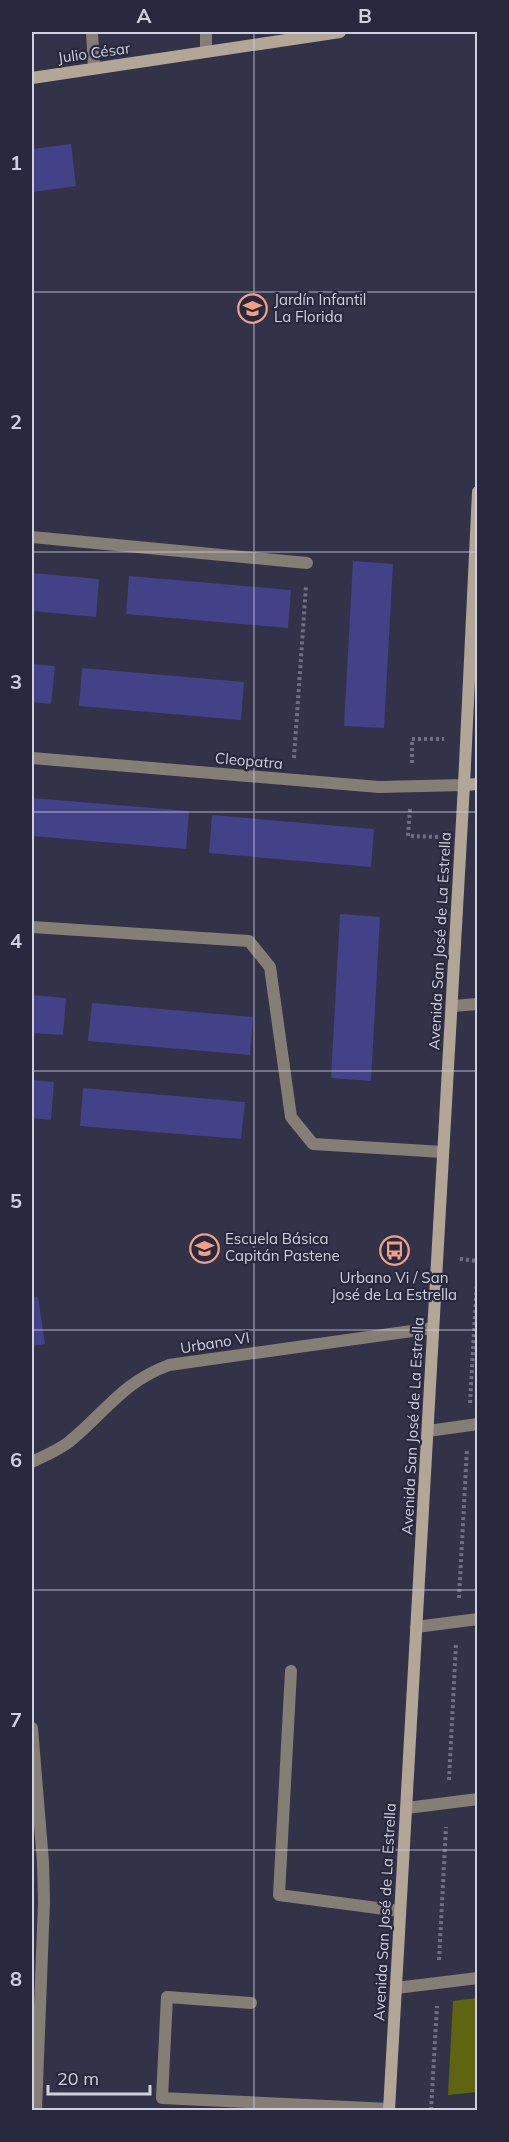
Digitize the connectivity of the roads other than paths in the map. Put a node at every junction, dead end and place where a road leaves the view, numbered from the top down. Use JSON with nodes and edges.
{"nodes":[{"id":1,"x":92,"y":32,"type":"edge"},
{"id":2,"x":206,"y":32,"type":"edge"},
{"id":3,"x":340,"y":32,"type":"edge"},
{"id":4,"x":321,"y":33,"type":"edge"},
{"id":5,"x":206,"y":51,"type":"junction"},
{"id":6,"x":94,"y":68,"type":"junction"},
{"id":7,"x":32,"y":78,"type":"edge"},
{"id":8,"x":477,"y":492,"type":"edge"},
{"id":9,"x":32,"y":537,"type":"edge"},
{"id":10,"x":307,"y":563,"type":"road end"},
{"id":11,"x":32,"y":758,"type":"edge"},
{"id":12,"x":471,"y":784,"type":"edge"},
{"id":13,"x":32,"y":927,"type":"edge"},
{"id":14,"x":477,"y":1004,"type":"edge"},
{"id":15,"x":452,"y":1006,"type":"junction"},
{"id":16,"x":443,"y":1152,"type":"junction"},
{"id":17,"x":433,"y":1328,"type":"junction"},
{"id":18,"x":473,"y":1425,"type":"edge"},
{"id":19,"x":428,"y":1431,"type":"junction"},
{"id":20,"x":32,"y":1462,"type":"edge"},
{"id":21,"x":477,"y":1619,"type":"edge"},
{"id":22,"x":416,"y":1627,"type":"junction"},
{"id":23,"x":291,"y":1671,"type":"dead end"},
{"id":24,"x":32,"y":1728,"type":"edge"},
{"id":25,"x":477,"y":1799,"type":"edge"},
{"id":26,"x":406,"y":1808,"type":"junction"},
{"id":27,"x":36,"y":1831,"type":"edge"},
{"id":28,"x":400,"y":1911,"type":"junction"},
{"id":29,"x":477,"y":1978,"type":"edge"},
{"id":30,"x":396,"y":1988,"type":"junction"},
{"id":31,"x":251,"y":2003,"type":"dead end"},
{"id":32,"x":36,"y":2005,"type":"edge"},
{"id":33,"x":36,"y":2110,"type":"edge"},
{"id":34,"x":389,"y":2110,"type":"edge"}],
"edges":[{"from":1,"to":6,"type":"street"},
{"from":2,"to":5,"type":"street"},
{"from":3,"to":4,"type":"main road","name":"Julio César"},
{"from":4,"to":5,"type":"main road","name":"Julio César"},
{"from":5,"to":6,"type":"main road","name":"Julio César"},
{"from":6,"to":7,"type":"main road","name":"Julio César"},
{"from":8,"to":12,"type":"main road","name":"Avenida San José de La Estrella"},
{"from":9,"to":10,"type":"street"},
{"from":11,"to":12,"type":"street","name":"Cleopatra"},
{"from":12,"to":15,"type":"main road","name":"Avenida San José de La Estrella"},
{"from":13,"to":16,"type":"street"},
{"from":14,"to":15,"type":"street"},
{"from":15,"to":16,"type":"main road","name":"Avenida San José de La Estrella"},
{"from":16,"to":17,"type":"main road","name":"Avenida San José de La Estrella"},
{"from":17,"to":19,"type":"main road","name":"Avenida San José de La Estrella"},
{"from":17,"to":20,"type":"street","name":"Urbano VI"},
{"from":18,"to":19,"type":"street"},
{"from":19,"to":22,"type":"main road","name":"Avenida San José de La Estrella"},
{"from":21,"to":22,"type":"street"},
{"from":22,"to":26,"type":"main road","name":"Avenida San José de La Estrella"},
{"from":23,"to":28,"type":"street"},
{"from":24,"to":27,"type":"street"},
{"from":25,"to":26,"type":"street"},
{"from":26,"to":28,"type":"main road","name":"Avenida San José de La Estrella"},
{"from":27,"to":32,"type":"street"},
{"from":28,"to":30,"type":"main road","name":"Avenida San José de La Estrella"},
{"from":29,"to":30,"type":"street"},
{"from":30,"to":34,"type":"main road","name":"Avenida San José de La Estrella"},
{"from":31,"to":34,"type":"street"},
{"from":32,"to":33,"type":"street"}]}
